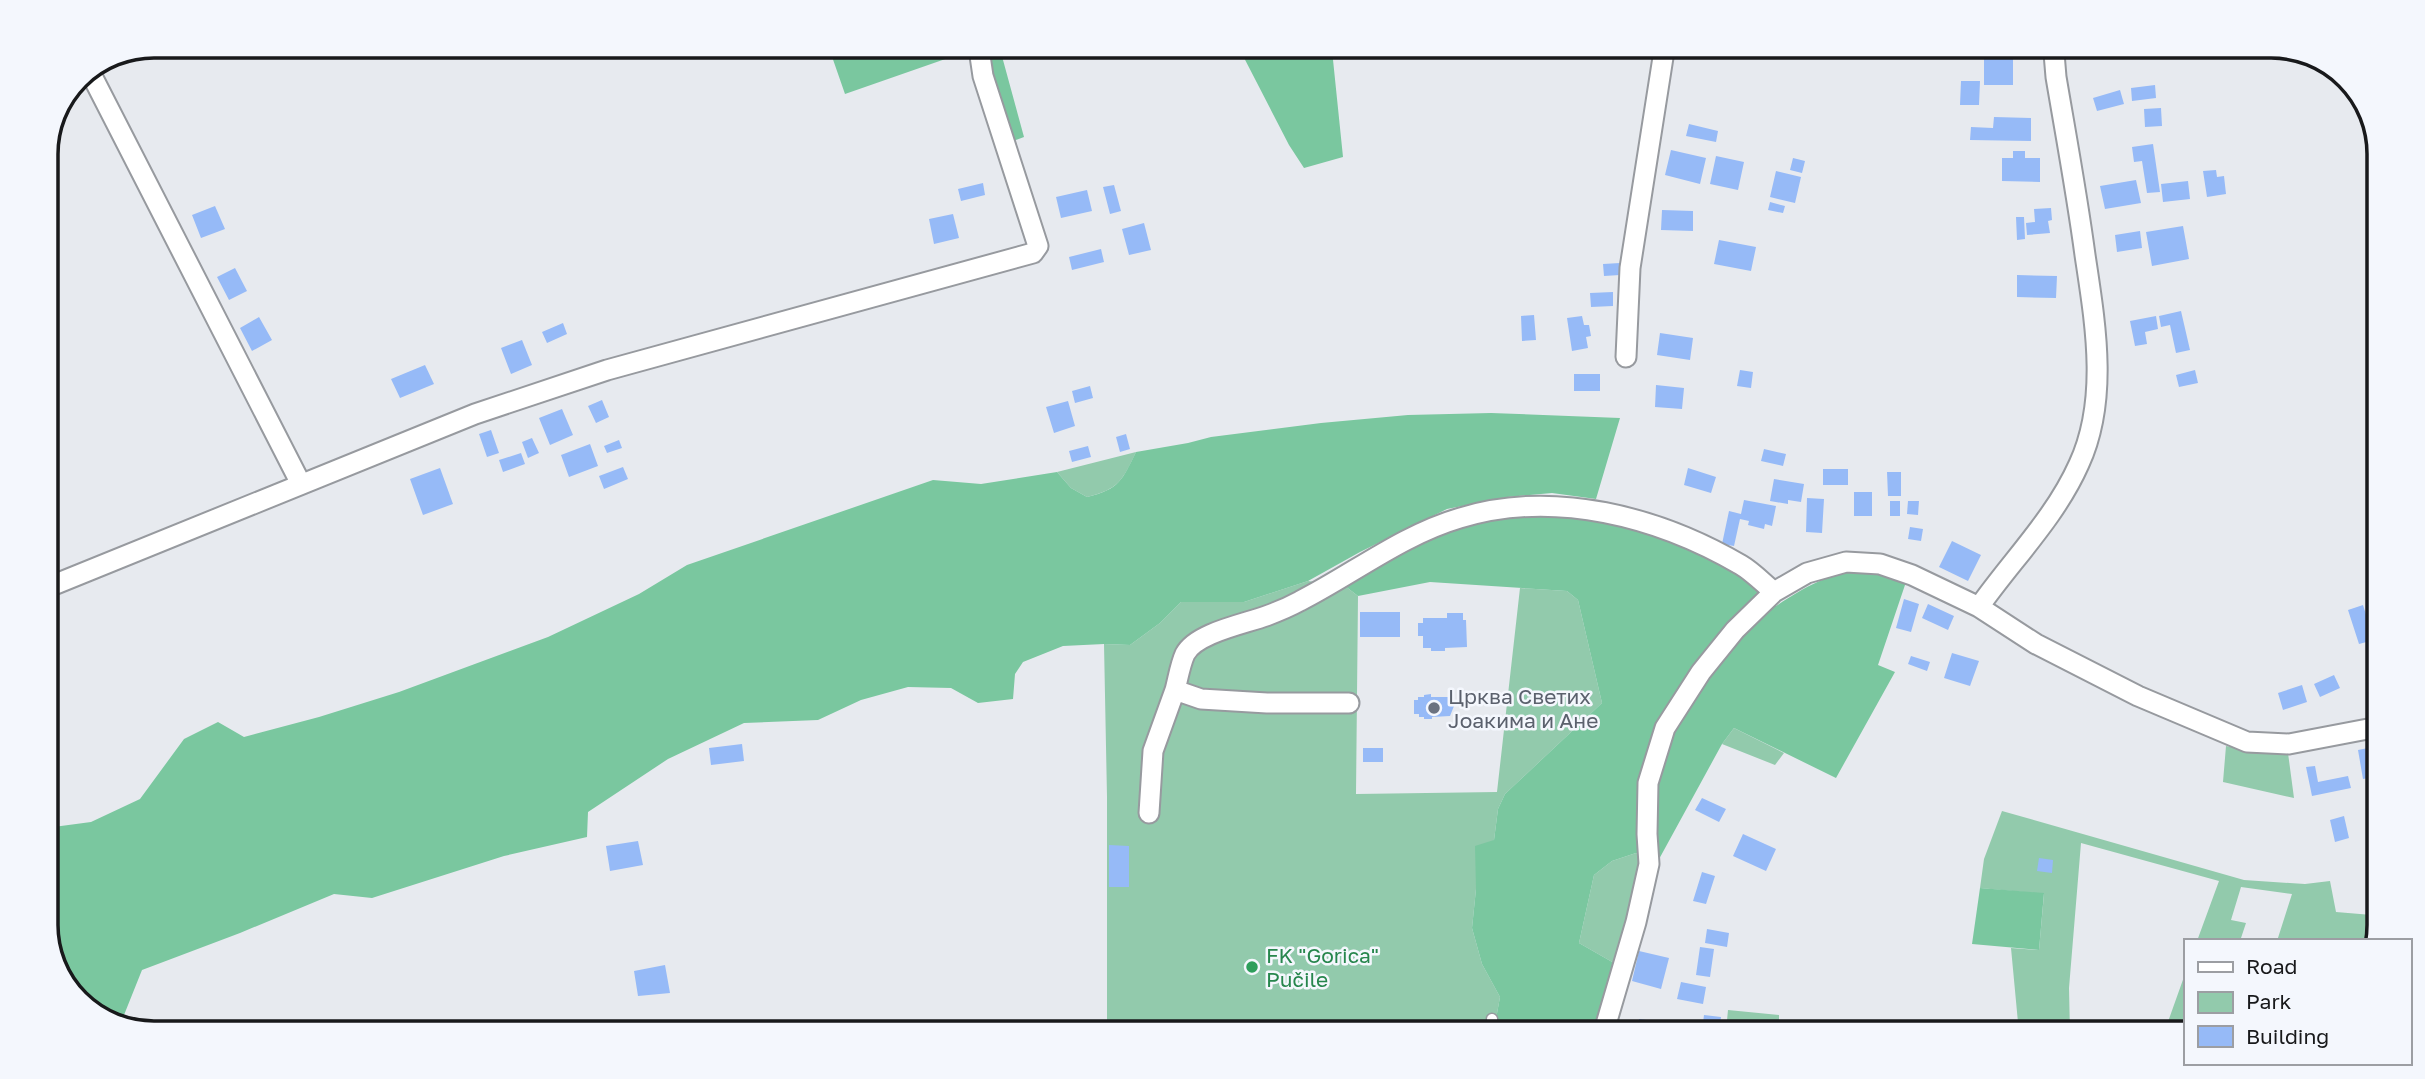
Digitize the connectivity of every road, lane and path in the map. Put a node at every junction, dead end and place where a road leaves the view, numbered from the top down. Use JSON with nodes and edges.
{"nodes":[{"id":1,"x":980,"y":58,"type":"edge"},
{"id":2,"x":1663,"y":58,"type":"edge"},
{"id":3,"x":2054,"y":58,"type":"edge"},
{"id":4,"x":94,"y":80,"type":"edge"},
{"id":5,"x":1626,"y":357,"type":"dead end"},
{"id":6,"x":301,"y":484,"type":"junction"},
{"id":7,"x":58,"y":583,"type":"edge"},
{"id":8,"x":1774,"y":592,"type":"junction"},
{"id":9,"x":1979,"y":607,"type":"junction"},
{"id":10,"x":1175,"y":690,"type":"junction"},
{"id":11,"x":1349,"y":702,"type":"dead end"},
{"id":12,"x":2367,"y":729,"type":"edge"},
{"id":13,"x":1149,"y":813,"type":"dead end"},
{"id":14,"x":1607,"y":1021,"type":"edge"}],
"edges":[{"from":1,"to":6,"type":"street"},
{"from":2,"to":5,"type":"street"},
{"from":3,"to":9,"type":"street"},
{"from":4,"to":6,"type":"street"},
{"from":6,"to":7,"type":"street"},
{"from":8,"to":9,"type":"street"},
{"from":8,"to":10,"type":"street"},
{"from":8,"to":14,"type":"street"},
{"from":9,"to":12,"type":"street"},
{"from":10,"to":11,"type":"street"},
{"from":10,"to":13,"type":"street"}]}
